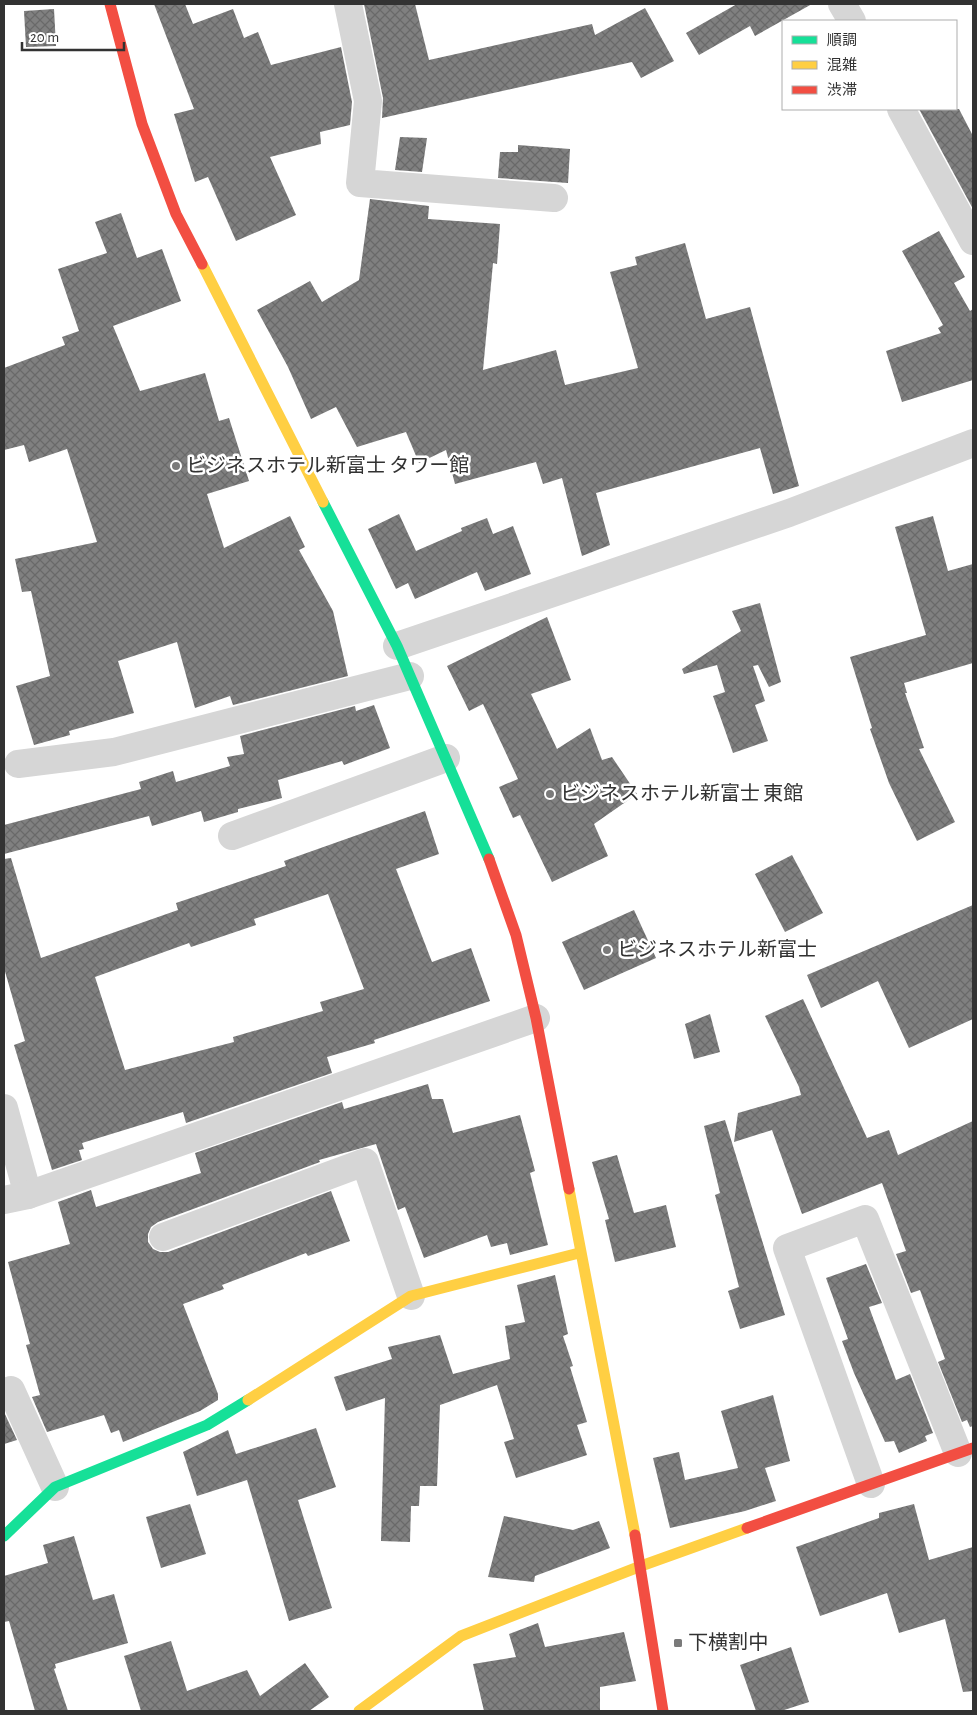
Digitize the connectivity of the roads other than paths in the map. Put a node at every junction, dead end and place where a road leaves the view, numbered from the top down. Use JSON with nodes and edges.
{"nodes":[{"id":1,"x":110,"y":4,"type":"edge"},
{"id":2,"x":348,"y":4,"type":"edge"},
{"id":3,"x":842,"y":4,"type":"edge"},
{"id":4,"x":851,"y":20,"type":"edge"},
{"id":5,"x":902,"y":110,"type":"edge"},
{"id":6,"x":554,"y":198,"type":"dead end"},
{"id":7,"x":971,"y":232,"type":"edge"},
{"id":8,"x":973,"y":444,"type":"edge"},
{"id":9,"x":397,"y":646,"type":"junction"},
{"id":10,"x":410,"y":676,"type":"junction"},
{"id":11,"x":446,"y":758,"type":"junction"},
{"id":12,"x":18,"y":764,"type":"dead end"},
{"id":13,"x":232,"y":836,"type":"dead end"},
{"id":14,"x":536,"y":1018,"type":"junction"},
{"id":15,"x":4,"y":1108,"type":"edge"},
{"id":16,"x":16,"y":1198,"type":"edge"},
{"id":17,"x":163,"y":1237,"type":"dead end"},
{"id":18,"x":579,"y":1253,"type":"junction"},
{"id":19,"x":411,"y":1296,"type":"junction"},
{"id":20,"x":11,"y":1390,"type":"dead end"},
{"id":21,"x":966,"y":1450,"type":"edge"},
{"id":22,"x":872,"y":1484,"type":"junction"},
{"id":23,"x":55,"y":1487,"type":"junction"},
{"id":24,"x":4,"y":1536,"type":"edge"},
{"id":25,"x":640,"y":1566,"type":"junction"},
{"id":26,"x":359,"y":1711,"type":"edge"},
{"id":27,"x":662,"y":1711,"type":"edge"}],
"edges":[{"from":1,"to":9,"type":"street"},
{"from":2,"to":6,"type":"street"},
{"from":3,"to":4,"type":"street"},
{"from":5,"to":7,"type":"street"},
{"from":8,"to":9,"type":"street"},
{"from":9,"to":10,"type":"street"},
{"from":10,"to":11,"type":"street"},
{"from":10,"to":12,"type":"street"},
{"from":11,"to":13,"type":"street"},
{"from":11,"to":14,"type":"street"},
{"from":14,"to":16,"type":"street"},
{"from":14,"to":18,"type":"street"},
{"from":15,"to":16,"type":"street"},
{"from":17,"to":19,"type":"street"},
{"from":18,"to":19,"type":"street"},
{"from":18,"to":25,"type":"street"},
{"from":19,"to":23,"type":"street"},
{"from":20,"to":23,"type":"street"},
{"from":21,"to":22,"type":"street"},
{"from":21,"to":22,"type":"street"},
{"from":22,"to":25,"type":"street"},
{"from":23,"to":24,"type":"street"},
{"from":25,"to":26,"type":"street"},
{"from":25,"to":27,"type":"street"}]}
